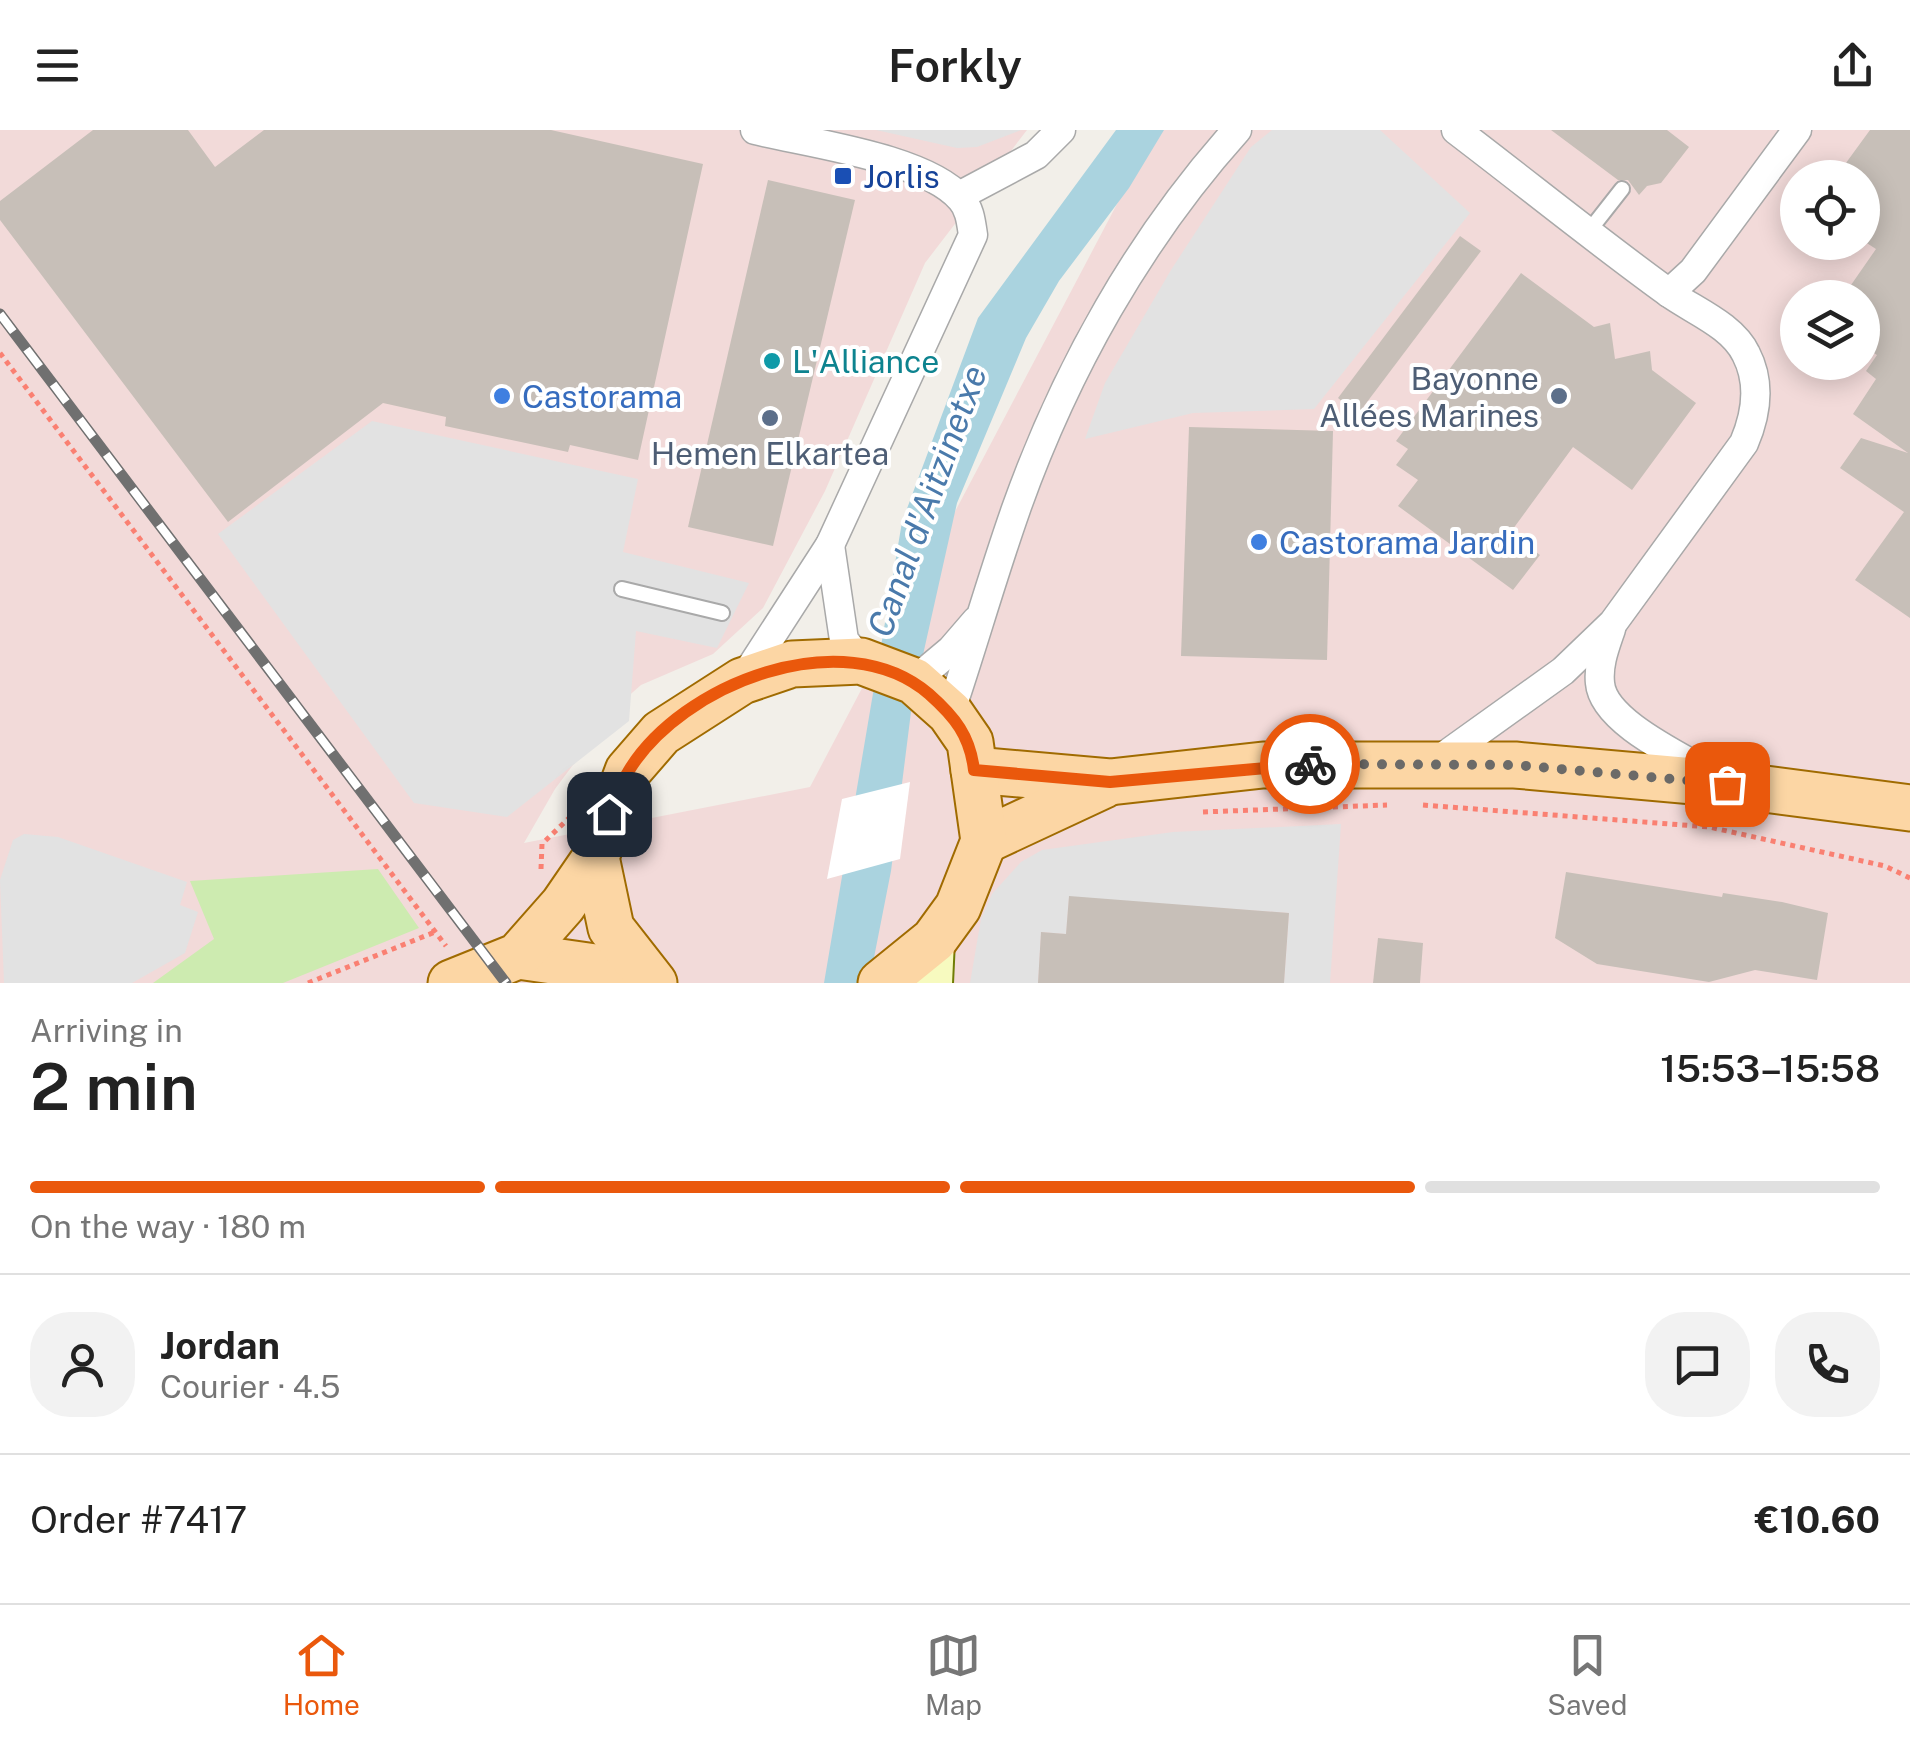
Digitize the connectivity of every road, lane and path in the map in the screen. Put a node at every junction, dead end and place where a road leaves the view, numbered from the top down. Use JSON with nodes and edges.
{"nodes":[{"id":1,"x":755,"y":130,"type":"edge"},
{"id":2,"x":1062,"y":130,"type":"edge"},
{"id":3,"x":1237,"y":130,"type":"edge"},
{"id":4,"x":1456,"y":130,"type":"edge"},
{"id":5,"x":1797,"y":130,"type":"edge"},
{"id":6,"x":823,"y":138,"type":"edge"},
{"id":7,"x":1622,"y":190,"type":"dead end"},
{"id":8,"x":959,"y":196,"type":"junction"},
{"id":9,"x":1589,"y":232,"type":"junction"},
{"id":10,"x":1670,"y":293,"type":"junction"},
{"id":11,"x":0,"y":352,"type":"edge"},
{"id":12,"x":830,"y":545,"type":"junction"},
{"id":13,"x":622,"y":589,"type":"dead end"},
{"id":14,"x":986,"y":608,"type":"junction"},
{"id":15,"x":722,"y":613,"type":"dead end"},
{"id":16,"x":1614,"y":623,"type":"junction"},
{"id":17,"x":861,"y":661,"type":"junction"},
{"id":18,"x":742,"y":681,"type":"junction"},
{"id":19,"x":914,"y":681,"type":"junction"},
{"id":20,"x":950,"y":713,"type":"junction"},
{"id":21,"x":1436,"y":762,"type":"junction"},
{"id":22,"x":974,"y":770,"type":"junction"},
{"id":23,"x":1110,"y":782,"type":"junction"},
{"id":24,"x":1727,"y":784,"type":"junction"},
{"id":25,"x":1905,"y":810,"type":"edge"},
{"id":26,"x":1192,"y":812,"type":"dead end"},
{"id":27,"x":984,"y":841,"type":"junction"},
{"id":28,"x":596,"y":857,"type":"junction"},
{"id":29,"x":1910,"y":878,"type":"edge"},
{"id":30,"x":435,"y":932,"type":"junction"},
{"id":31,"x":518,"y":956,"type":"junction"},
{"id":32,"x":933,"y":961,"type":"edge"},
{"id":33,"x":450,"y":966,"type":"edge"},
{"id":34,"x":649,"y":979,"type":"edge"},
{"id":35,"x":308,"y":983,"type":"edge"},
{"id":36,"x":881,"y":983,"type":"edge"}],
"edges":[{"from":1,"to":6,"type":"street"},
{"from":2,"to":8,"type":"street"},
{"from":3,"to":14,"type":"street"},
{"from":4,"to":9,"type":"street"},
{"from":5,"to":10,"type":"street"},
{"from":6,"to":8,"type":"street"},
{"from":7,"to":9,"type":"lane"},
{"from":8,"to":12,"type":"street"},
{"from":9,"to":10,"type":"street"},
{"from":10,"to":16,"type":"street"},
{"from":11,"to":30,"type":"path"},
{"from":12,"to":17,"type":"street"},
{"from":12,"to":18,"type":"street"},
{"from":13,"to":15,"type":"lane"},
{"from":14,"to":19,"type":"street"},
{"from":14,"to":20,"type":"street"},
{"from":16,"to":21,"type":"street"},
{"from":16,"to":24,"type":"street"},
{"from":17,"to":18,"type":"main road"},
{"from":17,"to":19,"type":"main road"},
{"from":18,"to":28,"type":"main road"},
{"from":19,"to":20,"type":"main road"},
{"from":20,"to":22,"type":"main road"},
{"from":21,"to":23,"type":"main road"},
{"from":21,"to":24,"type":"main road"},
{"from":22,"to":23,"type":"main road"},
{"from":22,"to":27,"type":"main road"},
{"from":23,"to":27,"type":"main road"},
{"from":24,"to":25,"type":"main road"},
{"from":26,"to":29,"type":"path"},
{"from":27,"to":32,"type":"main road"},
{"from":28,"to":31,"type":"main road"},
{"from":28,"to":34,"type":"main road"},
{"from":30,"to":33,"type":"path"},
{"from":30,"to":35,"type":"path"},
{"from":31,"to":33,"type":"main road"},
{"from":31,"to":34,"type":"main road"},
{"from":32,"to":36,"type":"main road"}]}
